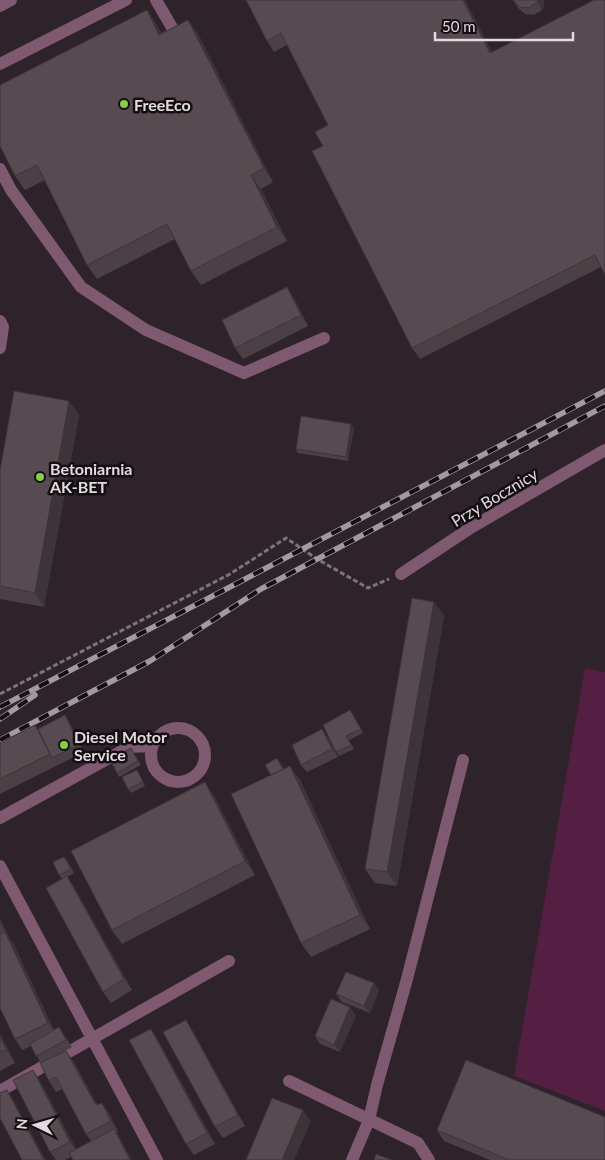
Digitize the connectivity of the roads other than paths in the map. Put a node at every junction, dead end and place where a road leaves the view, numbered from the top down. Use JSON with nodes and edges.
{"nodes":[{"id":1,"x":11,"y":0,"type":"edge"},
{"id":2,"x":126,"y":0,"type":"edge"},
{"id":3,"x":156,"y":0,"type":"edge"},
{"id":4,"x":0,"y":6,"type":"edge"},
{"id":5,"x":174,"y":30,"type":"edge"},
{"id":6,"x":0,"y":64,"type":"edge"},
{"id":7,"x":0,"y":169,"type":"edge"},
{"id":8,"x":1,"y":321,"type":"edge"},
{"id":9,"x":324,"y":338,"type":"dead end"},
{"id":10,"x":0,"y":348,"type":"edge"},
{"id":11,"x":605,"y":450,"type":"edge"},
{"id":12,"x":400,"y":574,"type":"road end"},
{"id":13,"x":152,"y":746,"type":"junction"},
{"id":14,"x":462,"y":760,"type":"dead end"},
{"id":15,"x":0,"y":818,"type":"edge"},
{"id":16,"x":0,"y":866,"type":"edge"},
{"id":17,"x":229,"y":960,"type":"dead end"},
{"id":18,"x":92,"y":1039,"type":"junction"},
{"id":19,"x":289,"y":1081,"type":"dead end"},
{"id":20,"x":0,"y":1091,"type":"edge"},
{"id":21,"x":369,"y":1120,"type":"junction"},
{"id":22,"x":156,"y":1160,"type":"edge"},
{"id":23,"x":352,"y":1160,"type":"edge"},
{"id":24,"x":429,"y":1160,"type":"edge"}],
"edges":[{"from":1,"to":4,"type":"street"},
{"from":2,"to":6,"type":"street"},
{"from":3,"to":5,"type":"street"},
{"from":7,"to":9,"type":"street"},
{"from":8,"to":10,"type":"street"},
{"from":11,"to":12,"type":"street","name":"Przy Bocznicy"},
{"from":13,"to":13,"type":"street"},
{"from":13,"to":15,"type":"street"},
{"from":14,"to":21,"type":"street"},
{"from":16,"to":18,"type":"street"},
{"from":17,"to":18,"type":"street"},
{"from":18,"to":20,"type":"street"},
{"from":18,"to":22,"type":"street"},
{"from":19,"to":21,"type":"street"},
{"from":21,"to":23,"type":"street"},
{"from":21,"to":24,"type":"street"}]}
